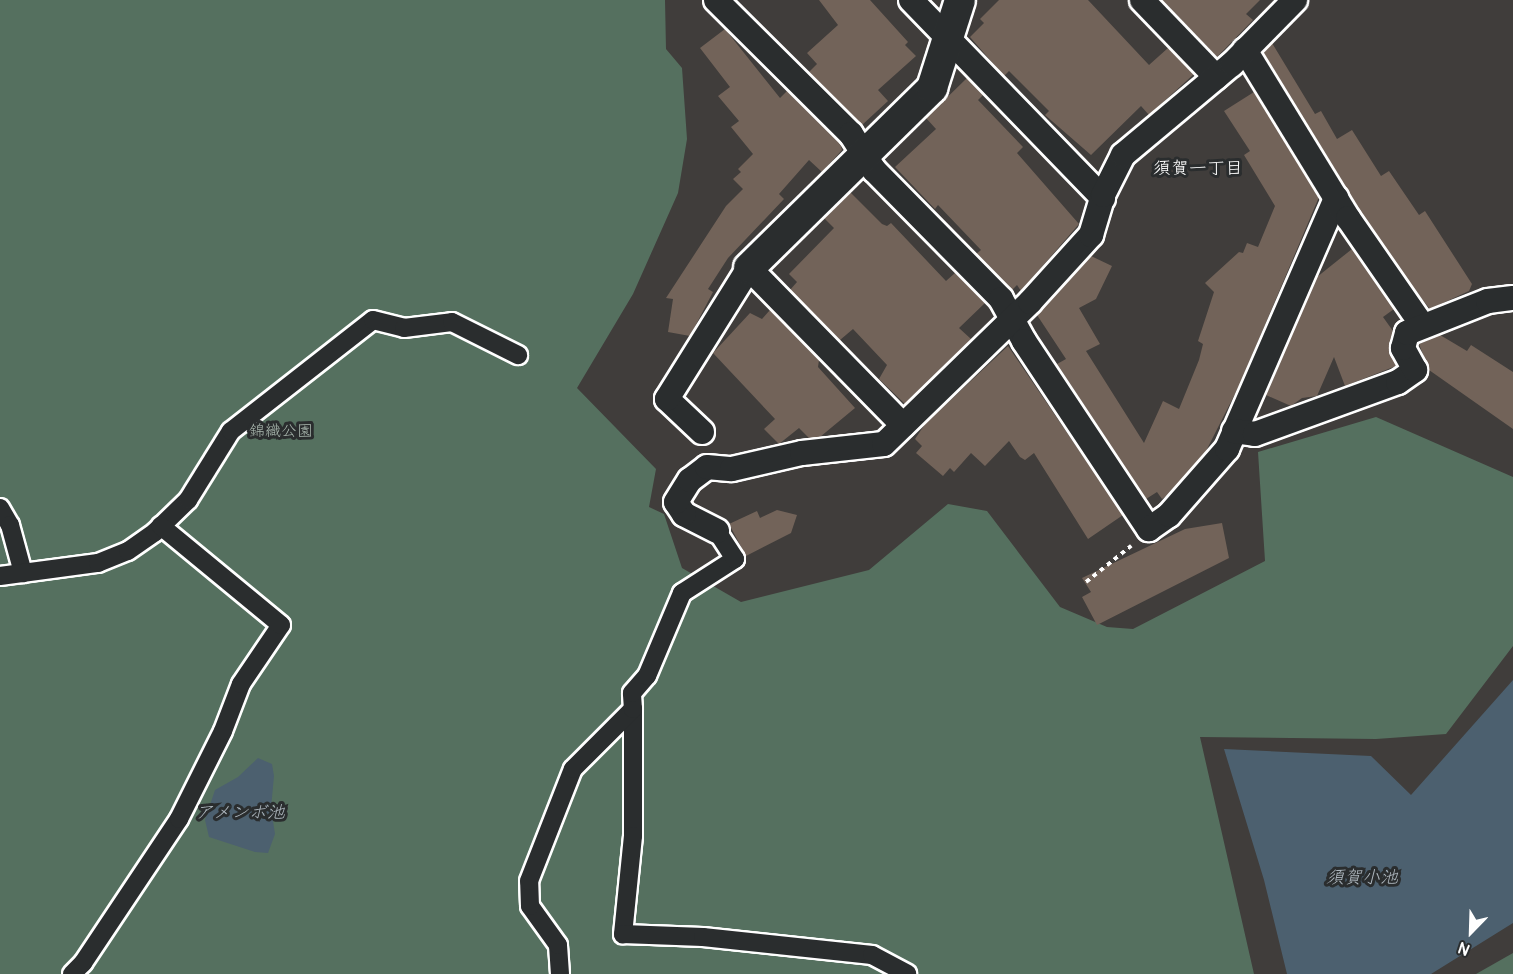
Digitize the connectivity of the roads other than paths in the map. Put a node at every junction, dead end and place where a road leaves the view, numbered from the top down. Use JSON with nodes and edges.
{"nodes":[{"id":1,"x":716,"y":0,"type":"edge"},
{"id":2,"x":911,"y":0,"type":"edge"},
{"id":3,"x":960,"y":0,"type":"edge"},
{"id":4,"x":1142,"y":0,"type":"edge"},
{"id":5,"x":1295,"y":0,"type":"edge"},
{"id":6,"x":947,"y":40,"type":"junction"},
{"id":7,"x":1245,"y":50,"type":"junction"},
{"id":8,"x":1216,"y":77,"type":"junction"},
{"id":9,"x":863,"y":153,"type":"junction"},
{"id":10,"x":1102,"y":198,"type":"junction"},
{"id":11,"x":1336,"y":198,"type":"junction"},
{"id":12,"x":749,"y":268,"type":"junction"},
{"id":13,"x":1513,"y":298,"type":"edge"},
{"id":14,"x":1012,"y":319,"type":"junction"},
{"id":15,"x":1422,"y":325,"type":"junction"},
{"id":16,"x":518,"y":355,"type":"dead end"},
{"id":17,"x":903,"y":426,"type":"junction"},
{"id":18,"x":1234,"y":431,"type":"junction"},
{"id":19,"x":702,"y":432,"type":"dead end"},
{"id":20,"x":2,"y":519,"type":"edge"},
{"id":21,"x":161,"y":526,"type":"junction"},
{"id":22,"x":717,"y":531,"type":"joint"},
{"id":23,"x":23,"y":573,"type":"junction"},
{"id":24,"x":0,"y":576,"type":"edge"},
{"id":25,"x":633,"y":709,"type":"junction"},
{"id":26,"x":72,"y":974,"type":"edge"},
{"id":27,"x":560,"y":974,"type":"edge"},
{"id":28,"x":907,"y":974,"type":"edge"}],
"edges":[{"from":1,"to":9,"type":"street"},
{"from":2,"to":6,"type":"street"},
{"from":3,"to":6,"type":"street"},
{"from":4,"to":8,"type":"street"},
{"from":5,"to":7,"type":"street"},
{"from":6,"to":9,"type":"street"},
{"from":6,"to":10,"type":"street"},
{"from":7,"to":8,"type":"street"},
{"from":7,"to":11,"type":"street"},
{"from":8,"to":10,"type":"street"},
{"from":9,"to":12,"type":"street"},
{"from":9,"to":14,"type":"street"},
{"from":10,"to":14,"type":"street"},
{"from":11,"to":15,"type":"street"},
{"from":11,"to":18,"type":"street"},
{"from":12,"to":17,"type":"street"},
{"from":12,"to":19,"type":"street"},
{"from":13,"to":15,"type":"street"},
{"from":14,"to":17,"type":"street"},
{"from":14,"to":18,"type":"street"},
{"from":15,"to":18,"type":"street"},
{"from":16,"to":21,"type":"street"},
{"from":17,"to":22,"type":"street"},
{"from":20,"to":23,"type":"street"},
{"from":21,"to":23,"type":"street"},
{"from":21,"to":26,"type":"street"},
{"from":22,"to":25,"type":"street"},
{"from":23,"to":24,"type":"street"},
{"from":25,"to":27,"type":"street"},
{"from":25,"to":28,"type":"street"}]}
